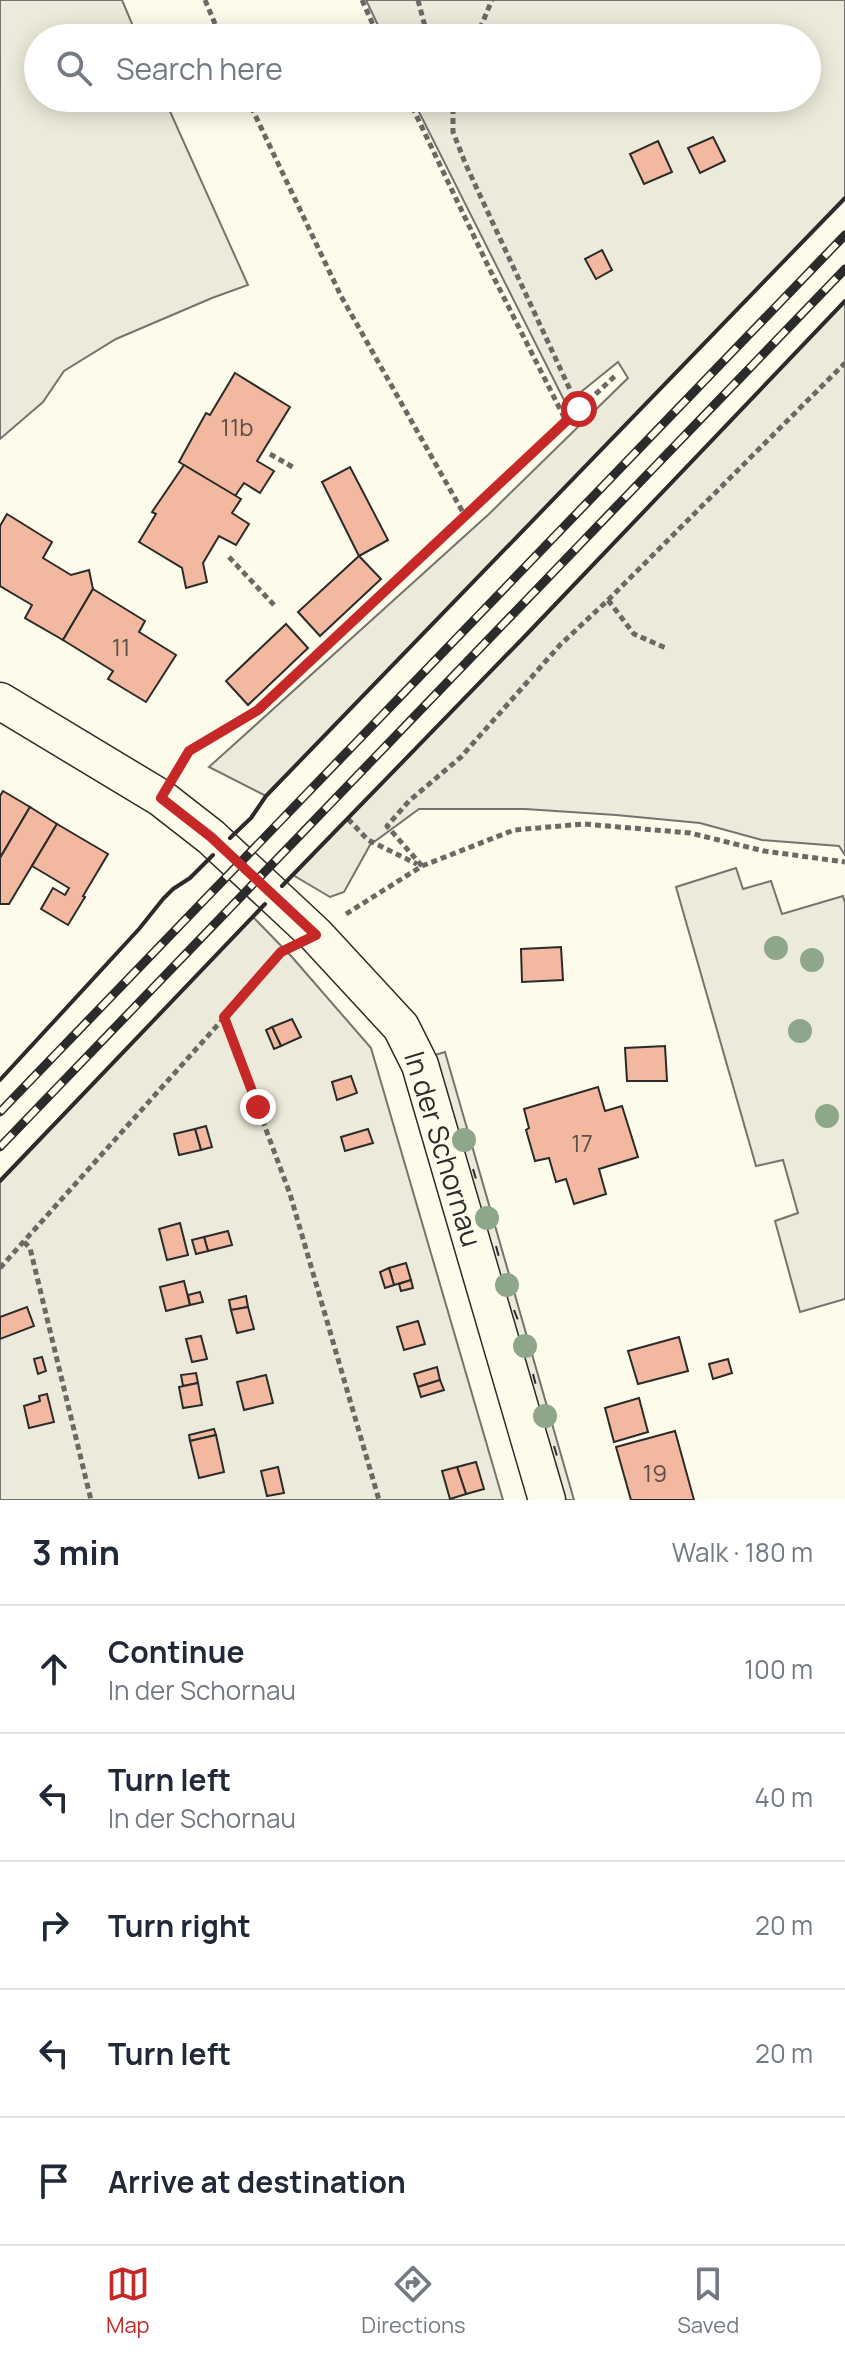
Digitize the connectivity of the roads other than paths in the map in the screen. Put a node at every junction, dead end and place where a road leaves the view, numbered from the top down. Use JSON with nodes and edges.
{"nodes":[{"id":1,"x":0,"y":701,"type":"edge"},
{"id":2,"x":547,"y":1500,"type":"edge"}],
"edges":[{"from":1,"to":2,"type":"street","name":"In der Schornau"}]}
